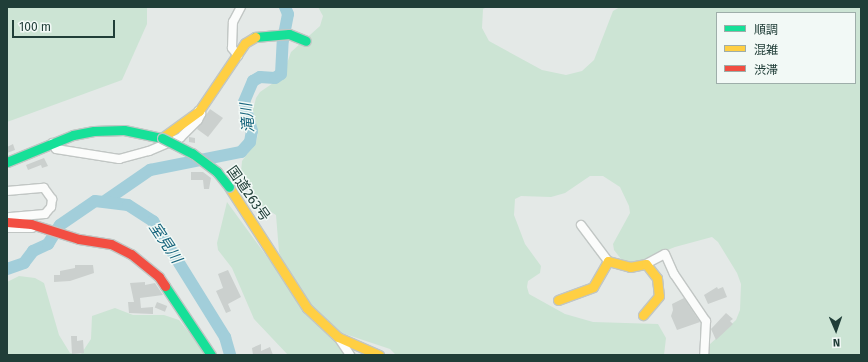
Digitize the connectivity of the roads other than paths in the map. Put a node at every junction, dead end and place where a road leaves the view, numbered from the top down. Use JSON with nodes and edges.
{"nodes":[{"id":1,"x":241,"y":7,"type":"edge"},
{"id":2,"x":306,"y":41,"type":"dead end"},
{"id":3,"x":238,"y":56,"type":"junction"},
{"id":4,"x":198,"y":111,"type":"junction"},
{"id":5,"x":162,"y":138,"type":"junction"},
{"id":6,"x":52,"y":143,"type":"junction"},
{"id":7,"x":7,"y":162,"type":"edge"},
{"id":8,"x":7,"y":190,"type":"edge"},
{"id":9,"x":7,"y":217,"type":"edge"},
{"id":10,"x":7,"y":222,"type":"edge"},
{"id":11,"x":581,"y":225,"type":"dead end"},
{"id":12,"x":7,"y":228,"type":"edge"},
{"id":13,"x":39,"y":228,"type":"junction"},
{"id":14,"x":608,"y":261,"type":"junction"},
{"id":15,"x":646,"y":264,"type":"junction"},
{"id":16,"x":558,"y":300,"type":"dead end"},
{"id":17,"x":643,"y":315,"type":"dead end"},
{"id":18,"x":338,"y":338,"type":"junction"},
{"id":19,"x":211,"y":355,"type":"edge"},
{"id":20,"x":350,"y":355,"type":"edge"},
{"id":21,"x":378,"y":355,"type":"edge"},
{"id":22,"x":704,"y":355,"type":"edge"}],
"edges":[{"from":1,"to":3,"type":"street"},
{"from":2,"to":3,"type":"main road"},
{"from":3,"to":4,"type":"main road"},
{"from":4,"to":5,"type":"main road"},
{"from":4,"to":6,"type":"street"},
{"from":5,"to":6,"type":"main road","name":"国道263号"},
{"from":5,"to":18,"type":"main road","name":"国道263号","bridge":true},
{"from":6,"to":7,"type":"main road","name":"国道263号"},
{"from":8,"to":9,"type":"street"},
{"from":10,"to":13,"type":"main road"},
{"from":11,"to":14,"type":"street"},
{"from":12,"to":13,"type":"street"},
{"from":13,"to":19,"type":"main road"},
{"from":14,"to":15,"type":"main road"},
{"from":14,"to":16,"type":"main road"},
{"from":15,"to":17,"type":"main road"},
{"from":15,"to":22,"type":"street"},
{"from":18,"to":20,"type":"street"},
{"from":18,"to":21,"type":"main road","name":"国道263号"}]}
